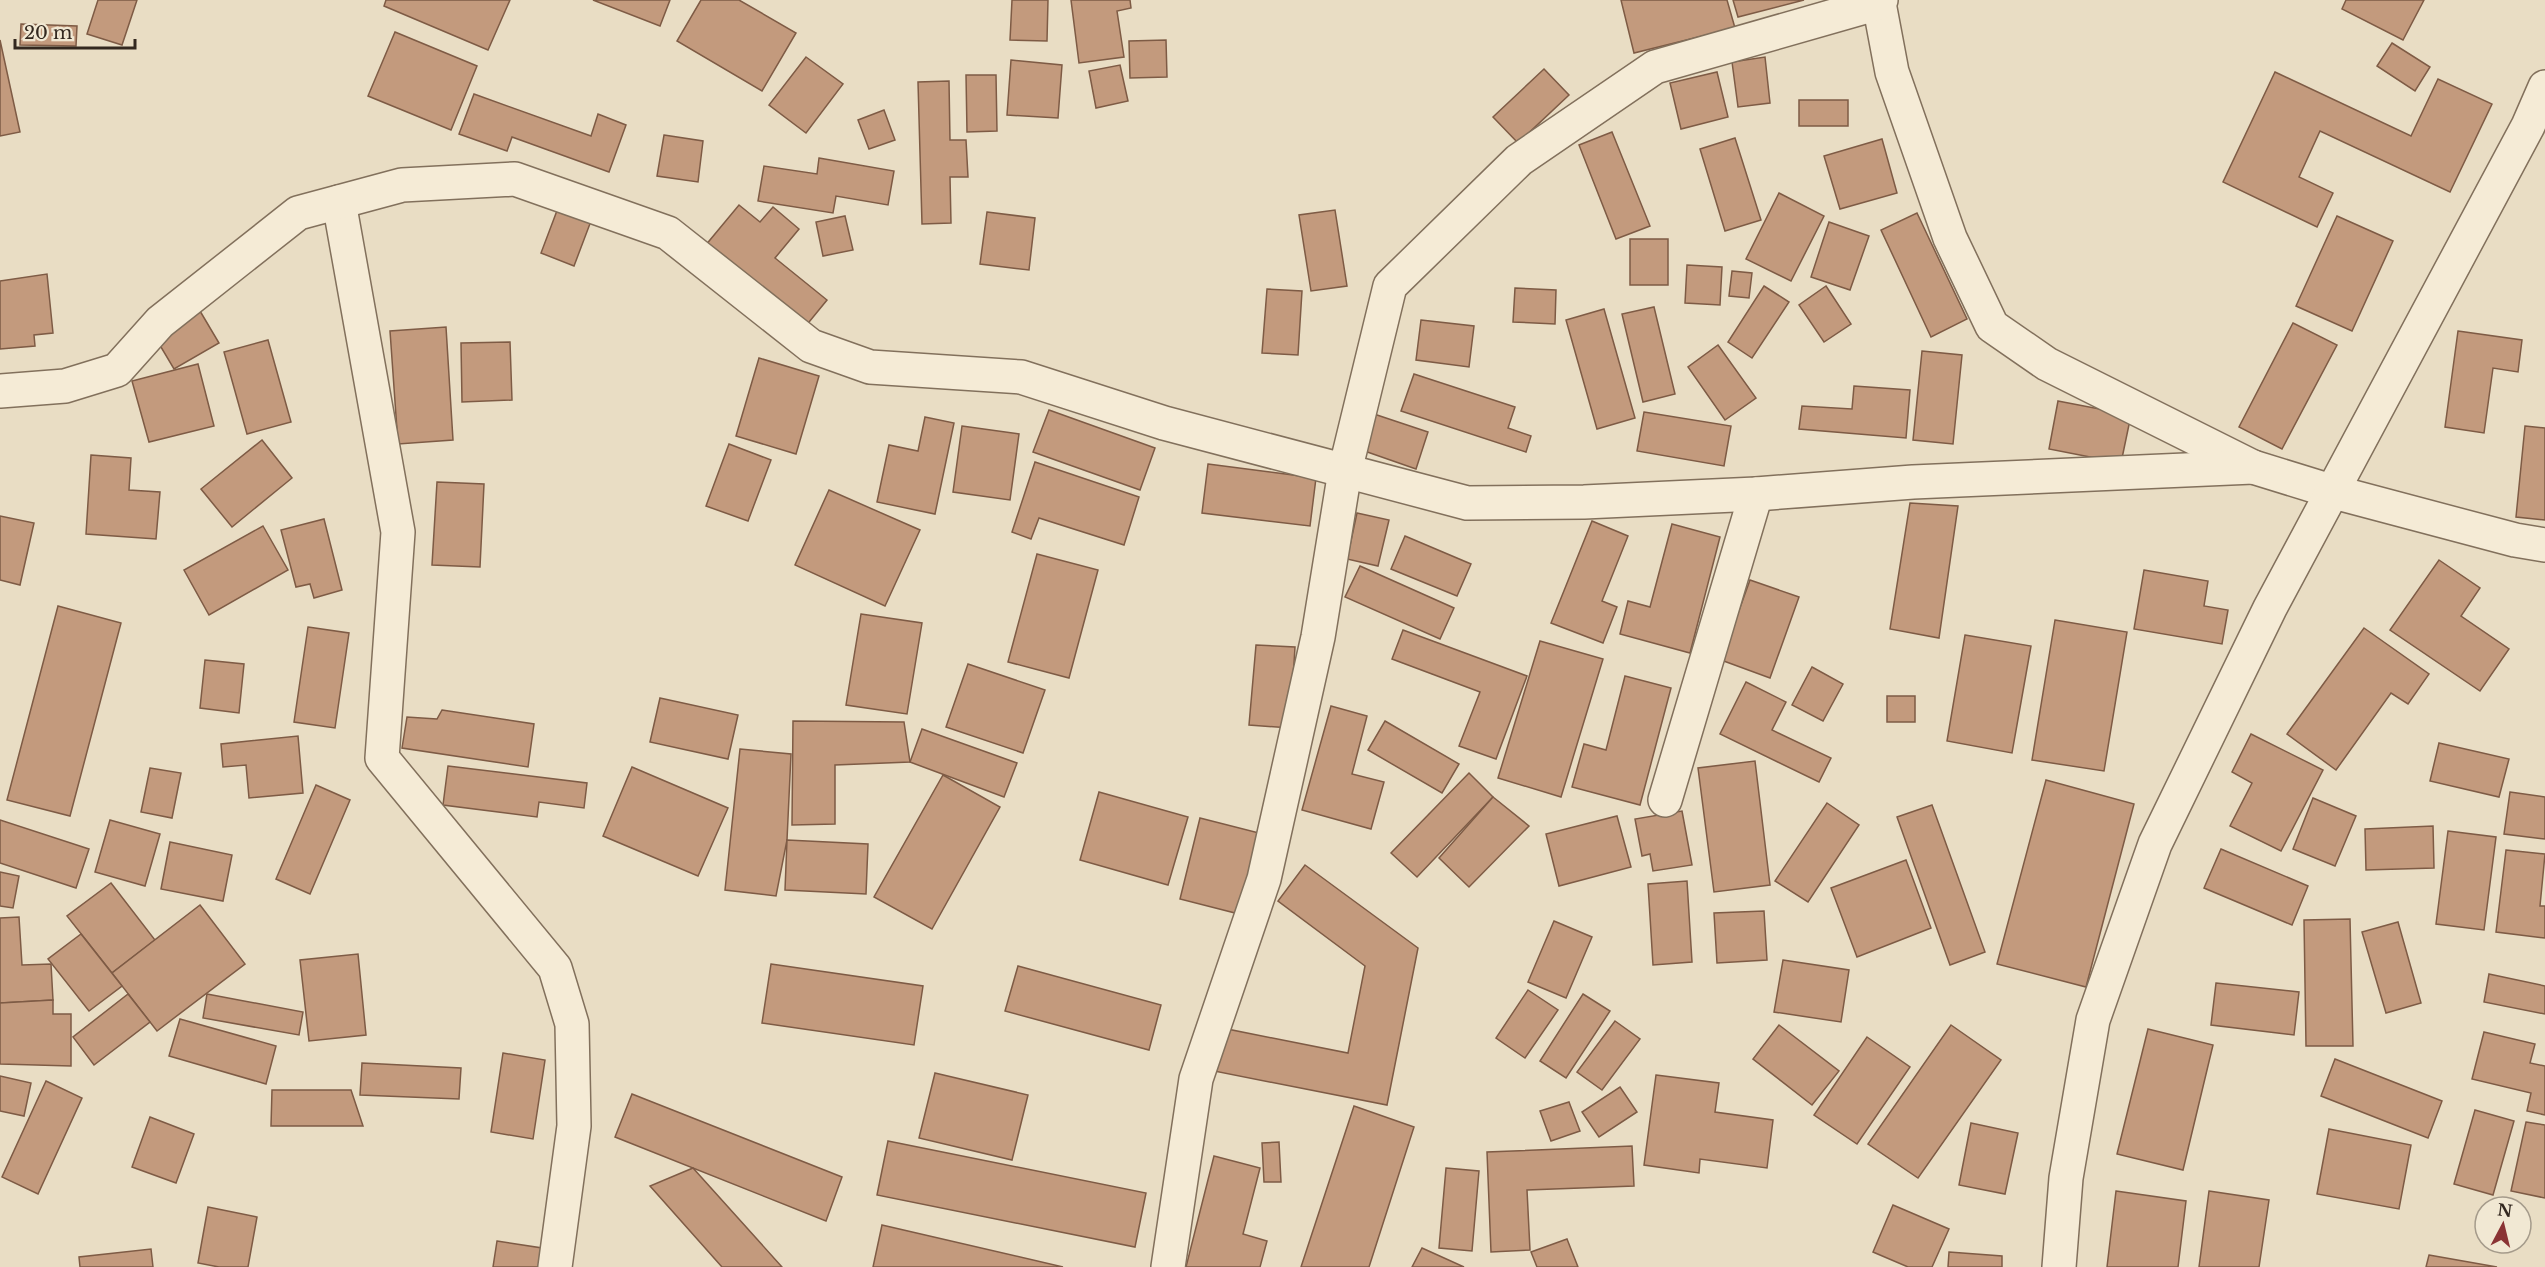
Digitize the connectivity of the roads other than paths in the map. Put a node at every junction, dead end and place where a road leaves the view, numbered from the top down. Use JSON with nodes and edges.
{"nodes":[{"id":1,"x":1880,"y":1,"type":"edge"},
{"id":2,"x":2545,"y":87,"type":"edge"},
{"id":3,"x":339,"y":202,"type":"junction"},
{"id":4,"x":0,"y":391,"type":"edge"},
{"id":5,"x":2253,"y":466,"type":"junction"},
{"id":6,"x":1345,"y":471,"type":"junction"},
{"id":7,"x":2334,"y":492,"type":"junction"},
{"id":8,"x":1756,"y":494,"type":"junction"},
{"id":9,"x":2545,"y":545,"type":"edge"},
{"id":10,"x":1665,"y":800,"type":"dead end"},
{"id":11,"x":555,"y":1267,"type":"edge"},
{"id":12,"x":1168,"y":1267,"type":"edge"},
{"id":13,"x":2059,"y":1267,"type":"edge"}],
"edges":[{"from":1,"to":5,"type":"street"},
{"from":1,"to":6,"type":"street"},
{"from":2,"to":7,"type":"street"},
{"from":3,"to":4,"type":"street"},
{"from":3,"to":6,"type":"street"},
{"from":3,"to":11,"type":"street"},
{"from":5,"to":7,"type":"street"},
{"from":5,"to":8,"type":"street"},
{"from":6,"to":8,"type":"street"},
{"from":6,"to":12,"type":"street"},
{"from":7,"to":9,"type":"street"},
{"from":7,"to":13,"type":"street"},
{"from":8,"to":10,"type":"street"}]}
